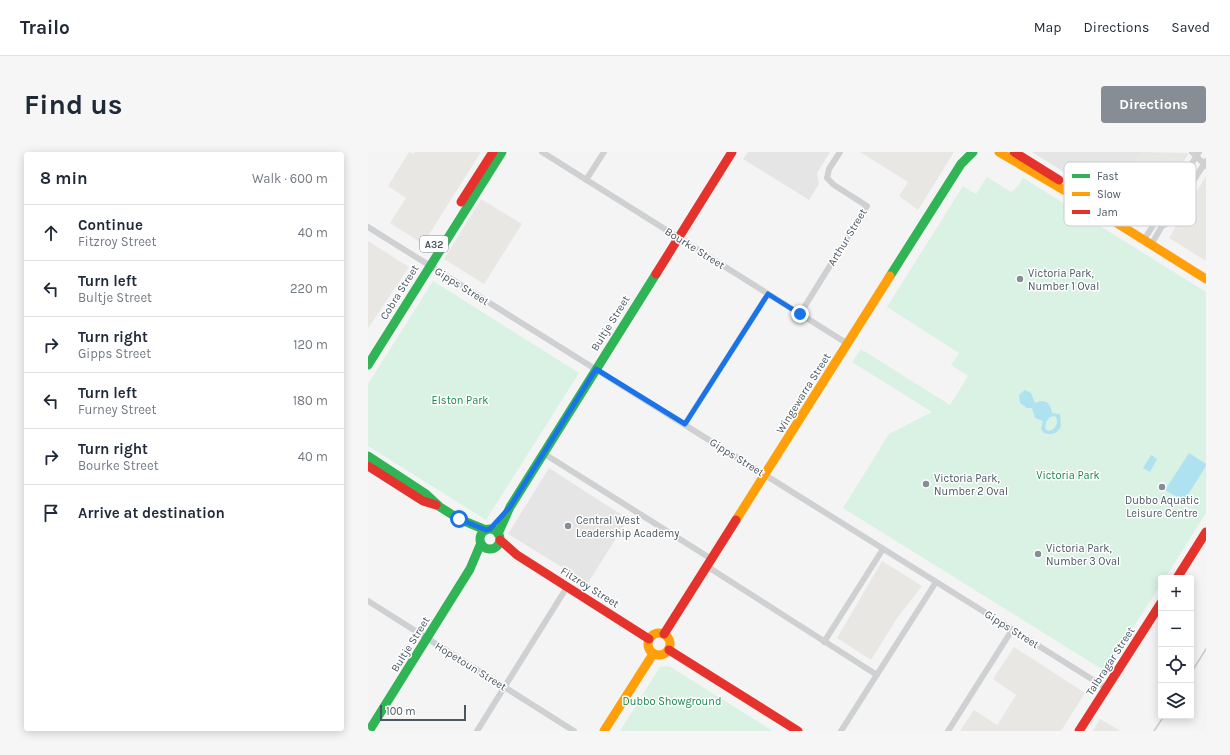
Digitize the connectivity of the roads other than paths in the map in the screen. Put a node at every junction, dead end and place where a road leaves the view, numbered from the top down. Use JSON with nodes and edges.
{"nodes":[{"id":1,"x":493,"y":152,"type":"edge"},
{"id":2,"x":502,"y":152,"type":"edge"},
{"id":3,"x":542,"y":152,"type":"edge"},
{"id":4,"x":604,"y":152,"type":"edge"},
{"id":5,"x":732,"y":152,"type":"edge"},
{"id":6,"x":840,"y":152,"type":"edge"},
{"id":7,"x":963,"y":152,"type":"edge"},
{"id":8,"x":973,"y":152,"type":"edge"},
{"id":9,"x":999,"y":152,"type":"edge"},
{"id":10,"x":1014,"y":152,"type":"edge"},
{"id":11,"x":1196,"y":153,"type":"edge"},
{"id":12,"x":1191,"y":162,"type":"edge"},
{"id":13,"x":961,"y":164,"type":"junction"},
{"id":14,"x":1205,"y":164,"type":"edge"},
{"id":15,"x":1196,"y":178,"type":"edge"},
{"id":16,"x":586,"y":180,"type":"junction"},
{"id":17,"x":1064,"y":185,"type":"edge"},
{"id":18,"x":1064,"y":190,"type":"edge"},
{"id":19,"x":1125,"y":226,"type":"edge"},
{"id":20,"x":1128,"y":226,"type":"edge"},
{"id":21,"x":1157,"y":226,"type":"edge"},
{"id":22,"x":1162,"y":226,"type":"edge"},
{"id":23,"x":368,"y":227,"type":"edge"},
{"id":24,"x":678,"y":238,"type":"junction"},
{"id":25,"x":1149,"y":240,"type":"junction"},
{"id":26,"x":426,"y":264,"type":"junction"},
{"id":27,"x":1206,"y":273,"type":"edge"},
{"id":28,"x":1206,"y":279,"type":"edge"},
{"id":29,"x":768,"y":294,"type":"junction"},
{"id":30,"x":800,"y":314,"type":"junction"},
{"id":31,"x":848,"y":344,"type":"junction"},
{"id":32,"x":368,"y":350,"type":"edge"},
{"id":33,"x":368,"y":365,"type":"edge"},
{"id":34,"x":596,"y":369,"type":"junction"},
{"id":35,"x":685,"y":424,"type":"junction"},
{"id":36,"x":543,"y":453,"type":"junction"},
{"id":37,"x":368,"y":456,"type":"edge"},
{"id":38,"x":368,"y":466,"type":"edge"},
{"id":39,"x":765,"y":475,"type":"junction"},
{"id":40,"x":440,"y":507,"type":"junction"},
{"id":41,"x":510,"y":507,"type":"junction"},
{"id":42,"x":459,"y":519,"type":"junction"},
{"id":43,"x":488,"y":530,"type":"junction"},
{"id":44,"x":1206,"y":532,"type":"edge"},
{"id":45,"x":481,"y":541,"type":"junction"},
{"id":46,"x":496,"y":542,"type":"junction"},
{"id":47,"x":883,"y":549,"type":"junction"},
{"id":48,"x":710,"y":563,"type":"junction"},
{"id":49,"x":470,"y":569,"type":"junction"},
{"id":50,"x":1179,"y":575,"type":"edge"},
{"id":51,"x":936,"y":582,"type":"junction"},
{"id":52,"x":567,"y":587,"type":"junction"},
{"id":53,"x":368,"y":601,"type":"edge"},
{"id":54,"x":1158,"y":608,"type":"edge"},
{"id":55,"x":1012,"y":630,"type":"junction"},
{"id":56,"x":664,"y":634,"type":"junction"},
{"id":57,"x":427,"y":638,"type":"junction"},
{"id":58,"x":649,"y":639,"type":"junction"},
{"id":59,"x":824,"y":642,"type":"junction"},
{"id":60,"x":669,"y":650,"type":"junction"},
{"id":61,"x":653,"y":654,"type":"junction"},
{"id":62,"x":877,"y":675,"type":"junction"},
{"id":63,"x":504,"y":687,"type":"junction"},
{"id":64,"x":1106,"y":688,"type":"junction"},
{"id":65,"x":369,"y":731,"type":"edge"},
{"id":66,"x":476,"y":731,"type":"edge"},
{"id":67,"x":574,"y":731,"type":"edge"},
{"id":68,"x":604,"y":731,"type":"edge"},
{"id":69,"x":798,"y":731,"type":"edge"},
{"id":70,"x":841,"y":731,"type":"edge"},
{"id":71,"x":948,"y":731,"type":"edge"},
{"id":72,"x":1079,"y":731,"type":"edge"}],
"edges":[{"from":1,"to":26,"type":"main road","name":"Cobra Street","number":"A32"},
{"from":2,"to":26,"type":"main road","name":"Cobra Street","number":"A32"},
{"from":3,"to":16,"type":"street","name":"Bourke Street"},
{"from":4,"to":16,"type":"street"},
{"from":5,"to":24,"type":"main road","name":"Bultje Street"},
{"from":6,"to":30,"type":"street","name":"Arthur Street"},
{"from":7,"to":13,"type":"main road","name":"Wingewarra Street"},
{"from":8,"to":13,"type":"main road","name":"Wingewarra Street"},
{"from":9,"to":18,"type":"main road"},
{"from":10,"to":17,"type":"main road"},
{"from":11,"to":12,"type":"street"},
{"from":11,"to":14,"type":"street"},
{"from":13,"to":31,"type":"main road","name":"Wingewarra Street"},
{"from":14,"to":15,"type":"street"},
{"from":16,"to":24,"type":"street","name":"Bourke Street"},
{"from":19,"to":25,"type":"main road"},
{"from":20,"to":25,"type":"main road"},
{"from":21,"to":25,"type":"street"},
{"from":22,"to":25,"type":"street"},
{"from":23,"to":26,"type":"street","name":"Gipps Street"},
{"from":24,"to":29,"type":"street","name":"Bourke Street"},
{"from":24,"to":34,"type":"main road","name":"Bultje Street"},
{"from":25,"to":27,"type":"main road"},
{"from":25,"to":28,"type":"main road"},
{"from":26,"to":32,"type":"main road","name":"Cobra Street","number":"A32"},
{"from":26,"to":33,"type":"main road","name":"Cobra Street","number":"A32"},
{"from":26,"to":34,"type":"street","name":"Gipps Street"},
{"from":29,"to":30,"type":"street","name":"Bourke Street"},
{"from":29,"to":35,"type":"street"},
{"from":30,"to":31,"type":"street","name":"Bourke Street"},
{"from":31,"to":39,"type":"main road","name":"Wingewarra Street"},
{"from":34,"to":35,"type":"street","name":"Gipps Street"},
{"from":34,"to":36,"type":"main road","name":"Bultje Street"},
{"from":35,"to":39,"type":"street","name":"Gipps Street"},
{"from":36,"to":41,"type":"main road","name":"Bultje Street"},
{"from":36,"to":48,"type":"street"},
{"from":37,"to":40,"type":"main road"},
{"from":38,"to":40,"type":"main road"},
{"from":39,"to":47,"type":"street","name":"Gipps Street"},
{"from":39,"to":48,"type":"main road","name":"Wingewarra Street"},
{"from":40,"to":42,"type":"main road"},
{"from":41,"to":43,"type":"main road","name":"Bultje Street"},
{"from":41,"to":46,"type":"main road","name":"Bultje Street"},
{"from":42,"to":43,"type":"main road"},
{"from":42,"to":45,"type":"main road"},
{"from":43,"to":45,"type":"main road","name":"Bultje Street"},
{"from":43,"to":46,"type":"main road"},
{"from":44,"to":50,"type":"main road"},
{"from":45,"to":46,"type":"main road"},
{"from":45,"to":49,"type":"main road","name":"Bultje Street"},
{"from":46,"to":49,"type":"main road","name":"Bultje Street"},
{"from":46,"to":52,"type":"main road","name":"Fitzroy Street"},
{"from":47,"to":51,"type":"street","name":"Gipps Street"},
{"from":47,"to":59,"type":"street"},
{"from":48,"to":56,"type":"main road","name":"Wingewarra Street"},
{"from":48,"to":59,"type":"street"},
{"from":49,"to":57,"type":"main road","name":"Bultje Street"},
{"from":51,"to":55,"type":"street","name":"Gipps Street"},
{"from":51,"to":62,"type":"street"},
{"from":52,"to":58,"type":"main road","name":"Fitzroy Street"},
{"from":52,"to":63,"type":"street"},
{"from":53,"to":57,"type":"street","name":"Hopetoun Street"},
{"from":54,"to":64,"type":"main road","name":"Talbragar Street"},
{"from":55,"to":64,"type":"street","name":"Gipps Street"},
{"from":55,"to":71,"type":"street"},
{"from":56,"to":58,"type":"main road"},
{"from":56,"to":60,"type":"main road"},
{"from":57,"to":63,"type":"street","name":"Hopetoun Street"},
{"from":57,"to":65,"type":"main road","name":"Bultje Street"},
{"from":58,"to":61,"type":"main road"},
{"from":59,"to":62,"type":"street"},
{"from":60,"to":61,"type":"main road"},
{"from":60,"to":69,"type":"main road"},
{"from":61,"to":68,"type":"main road"},
{"from":62,"to":70,"type":"street"},
{"from":63,"to":66,"type":"street"},
{"from":63,"to":67,"type":"street","name":"Hopetoun Street"},
{"from":64,"to":72,"type":"main road","name":"Talbragar Street"}]}
